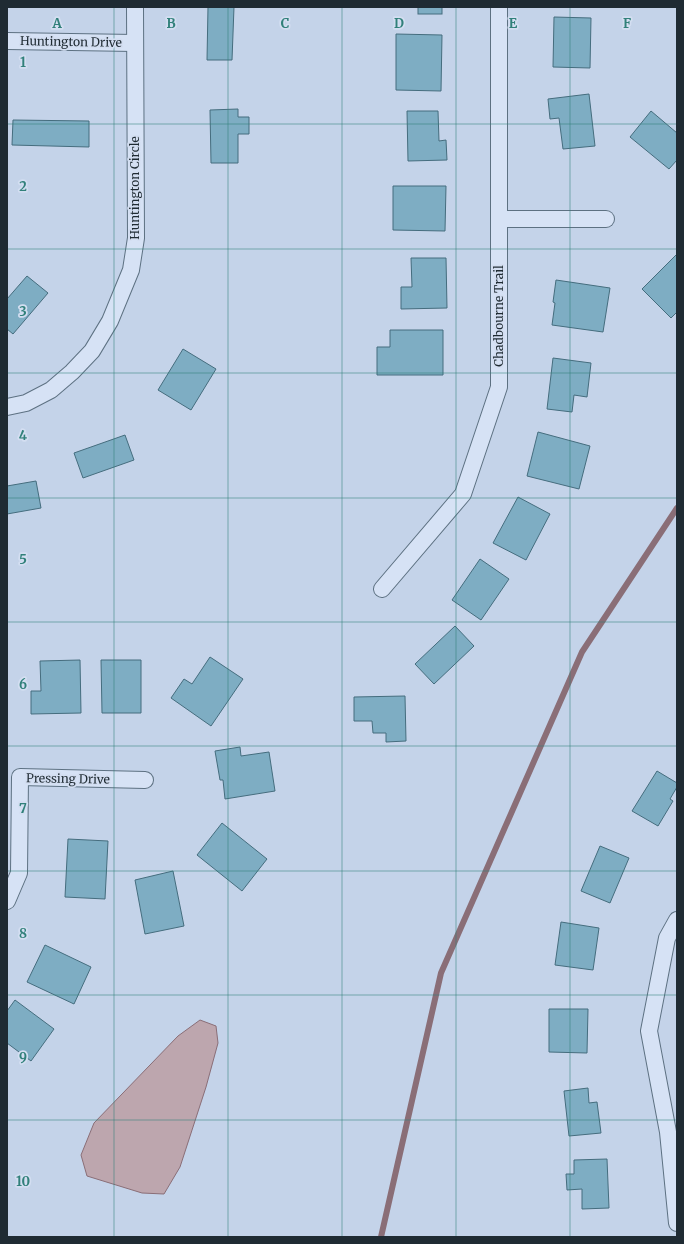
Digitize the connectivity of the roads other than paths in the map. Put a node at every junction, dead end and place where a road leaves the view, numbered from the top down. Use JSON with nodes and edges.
{"nodes":[{"id":1,"x":135,"y":7,"type":"edge"},
{"id":2,"x":499,"y":7,"type":"edge"},
{"id":3,"x":7,"y":41,"type":"edge"},
{"id":4,"x":135,"y":43,"type":"junction"},
{"id":5,"x":499,"y":219,"type":"junction"},
{"id":6,"x":606,"y":219,"type":"dead end"},
{"id":7,"x":7,"y":407,"type":"edge"},
{"id":8,"x":382,"y":589,"type":"dead end"},
{"id":9,"x":145,"y":780,"type":"dead end"},
{"id":10,"x":7,"y":901,"type":"edge"},
{"id":11,"x":677,"y":920,"type":"edge"},
{"id":12,"x":673,"y":1131,"type":"edge"},
{"id":13,"x":677,"y":1223,"type":"edge"}],
"edges":[{"from":1,"to":4,"type":"street","name":"Huntington Circle"},
{"from":2,"to":5,"type":"street","name":"Chadbourne Trail"},
{"from":3,"to":4,"type":"street","name":"Huntington Drive"},
{"from":4,"to":7,"type":"street","name":"Huntington Circle"},
{"from":5,"to":6,"type":"street"},
{"from":5,"to":8,"type":"street","name":"Chadbourne Trail"},
{"from":9,"to":10,"type":"street","name":"Pressing Drive"},
{"from":11,"to":12,"type":"street"},
{"from":12,"to":13,"type":"street"}]}
